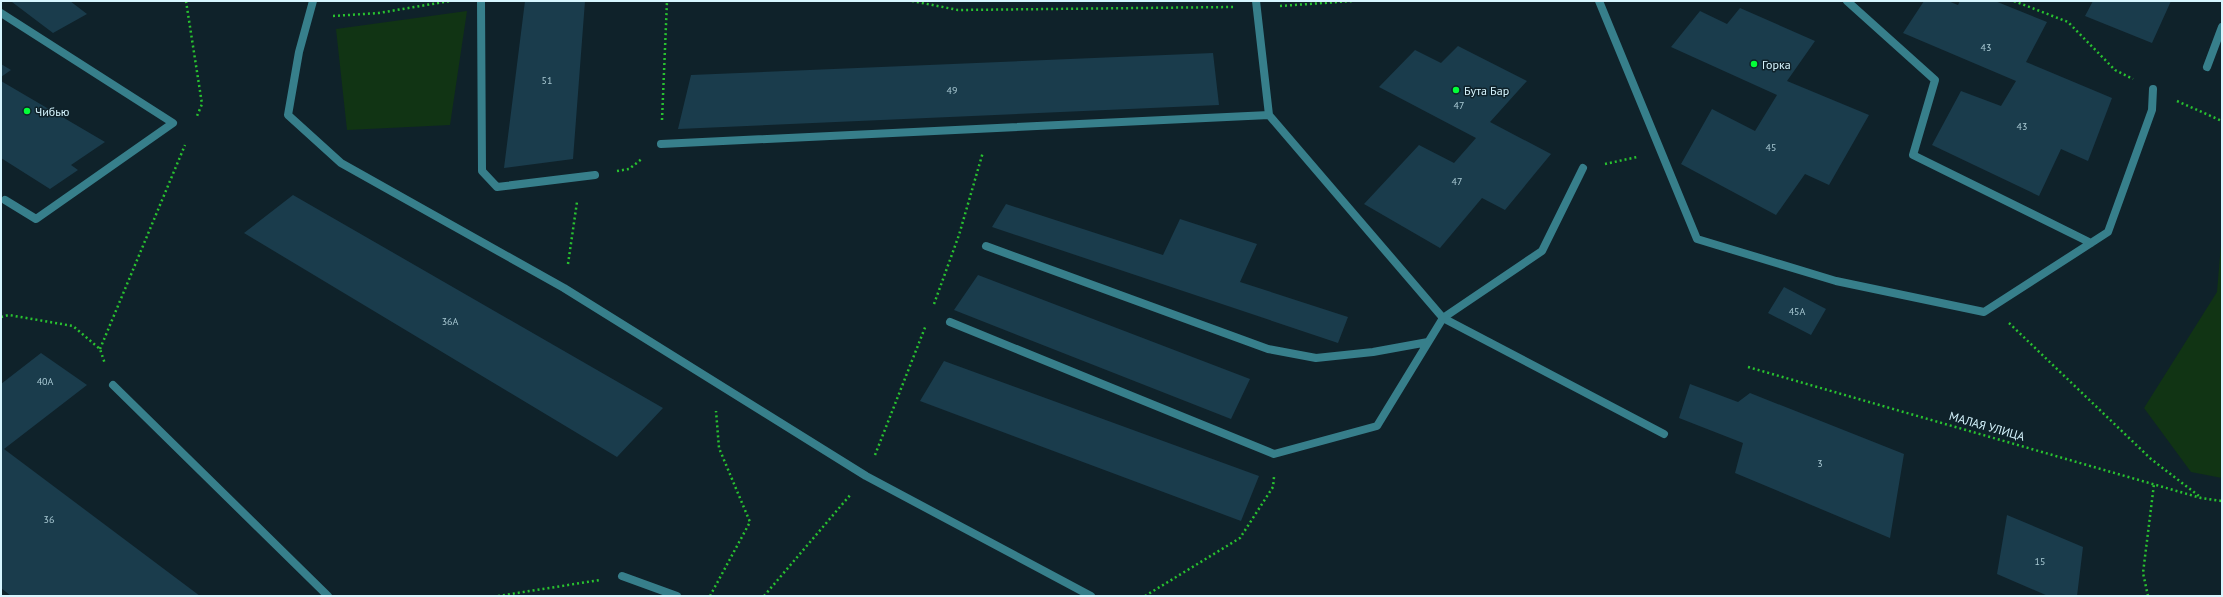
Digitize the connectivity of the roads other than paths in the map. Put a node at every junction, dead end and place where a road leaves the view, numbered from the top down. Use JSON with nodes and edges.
{"nodes":[{"id":1,"x":313,"y":1,"type":"edge"},
{"id":2,"x":481,"y":1,"type":"edge"},
{"id":3,"x":1599,"y":1,"type":"edge"},
{"id":4,"x":1847,"y":1,"type":"edge"},
{"id":5,"x":1257,"y":4,"type":"edge"},
{"id":6,"x":1,"y":13,"type":"edge"},
{"id":7,"x":2222,"y":27,"type":"edge"},
{"id":8,"x":2207,"y":67,"type":"dead end"},
{"id":9,"x":2153,"y":89,"type":"road end"},
{"id":10,"x":1269,"y":115,"type":"junction"},
{"id":11,"x":661,"y":144,"type":"road end"},
{"id":12,"x":1583,"y":168,"type":"road end"},
{"id":13,"x":595,"y":175,"type":"road end"},
{"id":14,"x":4,"y":200,"type":"dead end"},
{"id":15,"x":2091,"y":242,"type":"junction"},
{"id":16,"x":986,"y":246,"type":"dead end"},
{"id":17,"x":1443,"y":318,"type":"junction"},
{"id":18,"x":950,"y":322,"type":"dead end"},
{"id":19,"x":1428,"y":342,"type":"junction"},
{"id":20,"x":113,"y":385,"type":"road end"},
{"id":21,"x":1664,"y":434,"type":"dead end"},
{"id":22,"x":622,"y":576,"type":"road end"},
{"id":23,"x":328,"y":596,"type":"edge"},
{"id":24,"x":677,"y":596,"type":"edge"},
{"id":25,"x":1091,"y":596,"type":"edge"}],
"edges":[{"from":1,"to":25,"type":"street"},
{"from":2,"to":13,"type":"street"},
{"from":3,"to":15,"type":"street"},
{"from":4,"to":15,"type":"street"},
{"from":5,"to":10,"type":"street"},
{"from":6,"to":14,"type":"street"},
{"from":7,"to":8,"type":"street"},
{"from":9,"to":15,"type":"street"},
{"from":10,"to":11,"type":"street"},
{"from":10,"to":17,"type":"street"},
{"from":12,"to":17,"type":"street"},
{"from":16,"to":19,"type":"street"},
{"from":17,"to":19,"type":"street"},
{"from":17,"to":21,"type":"street"},
{"from":18,"to":19,"type":"street"},
{"from":20,"to":23,"type":"street"},
{"from":22,"to":24,"type":"street"}]}
